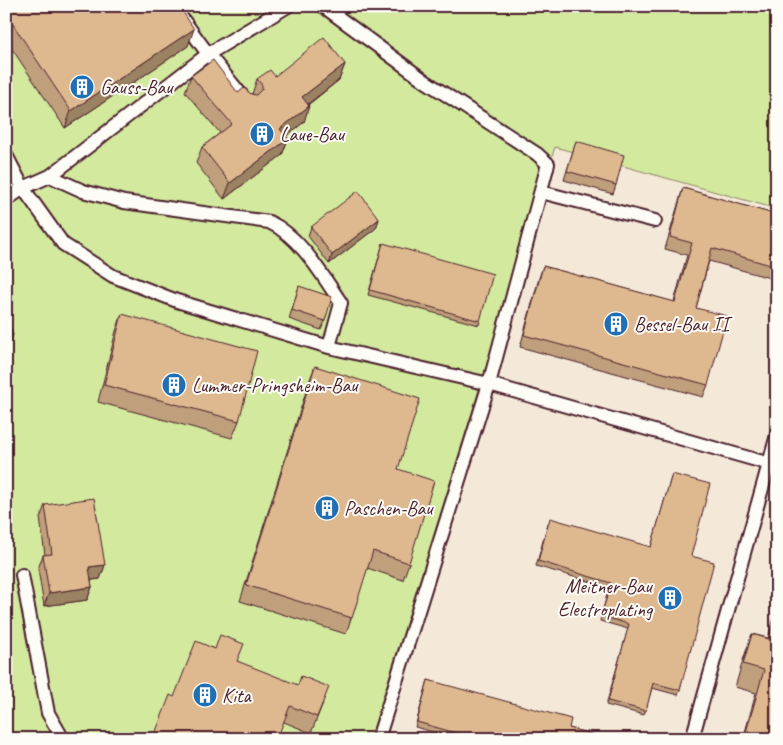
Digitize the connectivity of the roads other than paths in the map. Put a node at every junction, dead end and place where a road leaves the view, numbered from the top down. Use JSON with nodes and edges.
{"nodes":[{"id":1,"x":173,"y":6,"type":"edge"},
{"id":2,"x":288,"y":6,"type":"edge"},
{"id":3,"x":323,"y":6,"type":"edge"},
{"id":4,"x":208,"y":54,"type":"junction"},
{"id":5,"x":248,"y":103,"type":"edge"},
{"id":6,"x":6,"y":155,"type":"edge"},
{"id":7,"x":50,"y":176,"type":"junction"},
{"id":8,"x":23,"y":188,"type":"junction"},
{"id":9,"x":541,"y":192,"type":"junction"},
{"id":10,"x":6,"y":200,"type":"edge"},
{"id":11,"x":655,"y":222,"type":"dead end"},
{"id":12,"x":329,"y":347,"type":"junction"},
{"id":13,"x":489,"y":384,"type":"junction"},
{"id":14,"x":777,"y":435,"type":"edge"},
{"id":15,"x":773,"y":465,"type":"edge"},
{"id":16,"x":22,"y":575,"type":"dead end"},
{"id":17,"x":63,"y":739,"type":"edge"},
{"id":18,"x":378,"y":739,"type":"edge"},
{"id":19,"x":692,"y":739,"type":"edge"}],
"edges":[{"from":1,"to":4,"type":"lane"},
{"from":2,"to":4,"type":"lane"},
{"from":3,"to":9,"type":"lane"},
{"from":4,"to":5,"type":"lane"},
{"from":4,"to":7,"type":"lane"},
{"from":6,"to":8,"type":"lane"},
{"from":7,"to":8,"type":"lane"},
{"from":7,"to":12,"type":"lane"},
{"from":8,"to":10,"type":"lane"},
{"from":8,"to":12,"type":"lane"},
{"from":9,"to":11,"type":"lane"},
{"from":9,"to":13,"type":"lane"},
{"from":12,"to":13,"type":"lane"},
{"from":13,"to":15,"type":"lane"},
{"from":13,"to":18,"type":"lane"},
{"from":14,"to":15,"type":"lane"},
{"from":15,"to":19,"type":"lane"},
{"from":16,"to":17,"type":"lane"}]}
